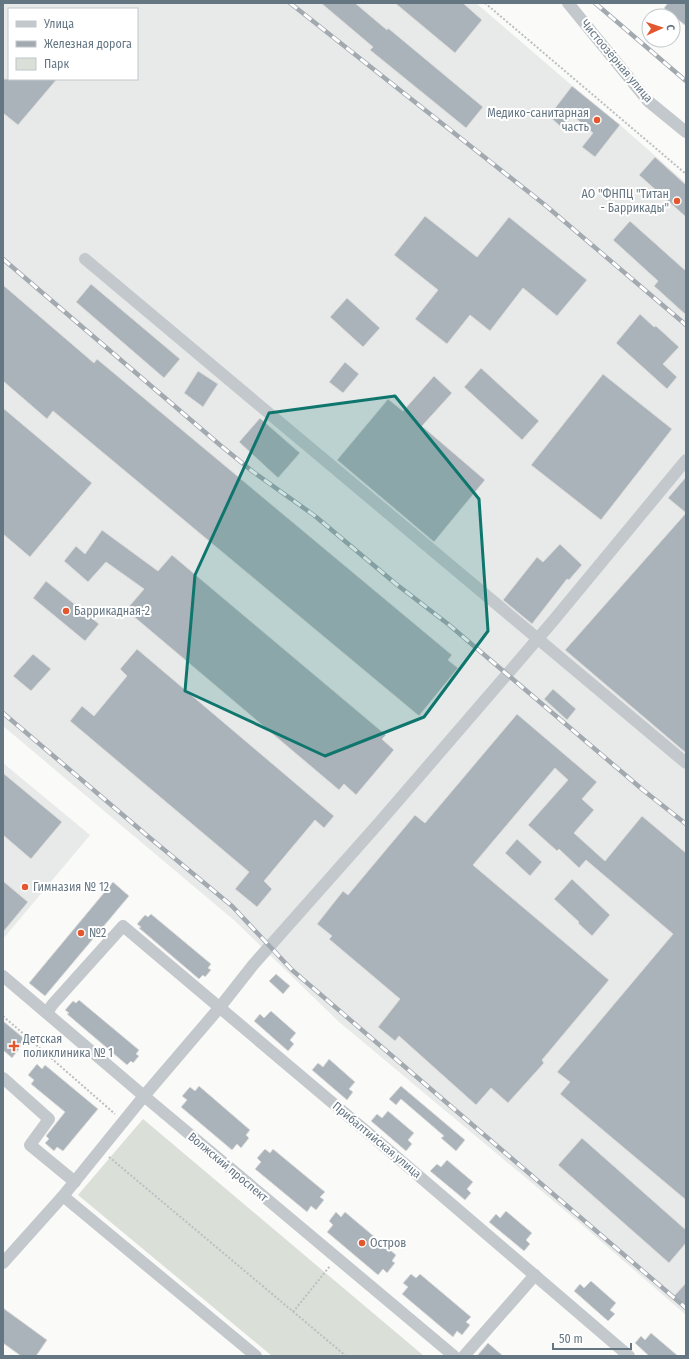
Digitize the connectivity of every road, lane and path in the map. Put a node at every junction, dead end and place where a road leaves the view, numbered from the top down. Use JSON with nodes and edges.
{"nodes":[{"id":1,"x":485,"y":3,"type":"edge"},
{"id":2,"x":568,"y":3,"type":"edge"},
{"id":3,"x":686,"y":132,"type":"edge"},
{"id":4,"x":686,"y":174,"type":"edge"},
{"id":5,"x":85,"y":260,"type":"dead end"},
{"id":6,"x":686,"y":460,"type":"edge"},
{"id":7,"x":538,"y":639,"type":"junction"},
{"id":8,"x":686,"y":763,"type":"edge"},
{"id":9,"x":3,"y":976,"type":"edge"},
{"id":10,"x":220,"y":1007,"type":"junction"},
{"id":11,"x":47,"y":1013,"type":"junction"},
{"id":12,"x":3,"y":1016,"type":"edge"},
{"id":13,"x":3,"y":1078,"type":"edge"},
{"id":14,"x":144,"y":1096,"type":"junction"},
{"id":15,"x":123,"y":1122,"type":"junction"},
{"id":16,"x":101,"y":1150,"type":"junction"},
{"id":17,"x":75,"y":1182,"type":"junction"},
{"id":18,"x":63,"y":1196,"type":"junction"},
{"id":19,"x":336,"y":1257,"type":"junction"},
{"id":20,"x":3,"y":1263,"type":"edge"},
{"id":21,"x":535,"y":1275,"type":"junction"},
{"id":22,"x":293,"y":1312,"type":"junction"},
{"id":23,"x":256,"y":1356,"type":"edge"},
{"id":24,"x":346,"y":1356,"type":"edge"},
{"id":25,"x":454,"y":1356,"type":"edge"},
{"id":26,"x":464,"y":1356,"type":"edge"},
{"id":27,"x":629,"y":1356,"type":"edge"}],
"edges":[{"from":1,"to":4,"type":"path"},
{"from":2,"to":3,"type":"street","name":"Чистоозёрная улица"},
{"from":5,"to":7,"type":"street"},
{"from":6,"to":7,"type":"street"},
{"from":7,"to":8,"type":"street"},
{"from":7,"to":10,"type":"street"},
{"from":9,"to":11,"type":"street","name":"Волжский проспект"},
{"from":10,"to":11,"type":"street","name":"Прибалтийская улица"},
{"from":10,"to":14,"type":"street"},
{"from":10,"to":21,"type":"street","name":"Прибалтийская улица"},
{"from":11,"to":14,"type":"street","name":"Волжский проспект"},
{"from":12,"to":15,"type":"path"},
{"from":13,"to":17,"type":"street"},
{"from":14,"to":15,"type":"street"},
{"from":14,"to":19,"type":"street","name":"Волжский проспект"},
{"from":15,"to":16,"type":"street"},
{"from":16,"to":17,"type":"street"},
{"from":16,"to":22,"type":"path"},
{"from":17,"to":18,"type":"street"},
{"from":18,"to":20,"type":"street"},
{"from":18,"to":23,"type":"street"},
{"from":19,"to":22,"type":"path"},
{"from":19,"to":25,"type":"street","name":"Волжский проспект"},
{"from":21,"to":26,"type":"street"},
{"from":21,"to":27,"type":"street","name":"Прибалтийская улица"},
{"from":22,"to":24,"type":"path"}]}
